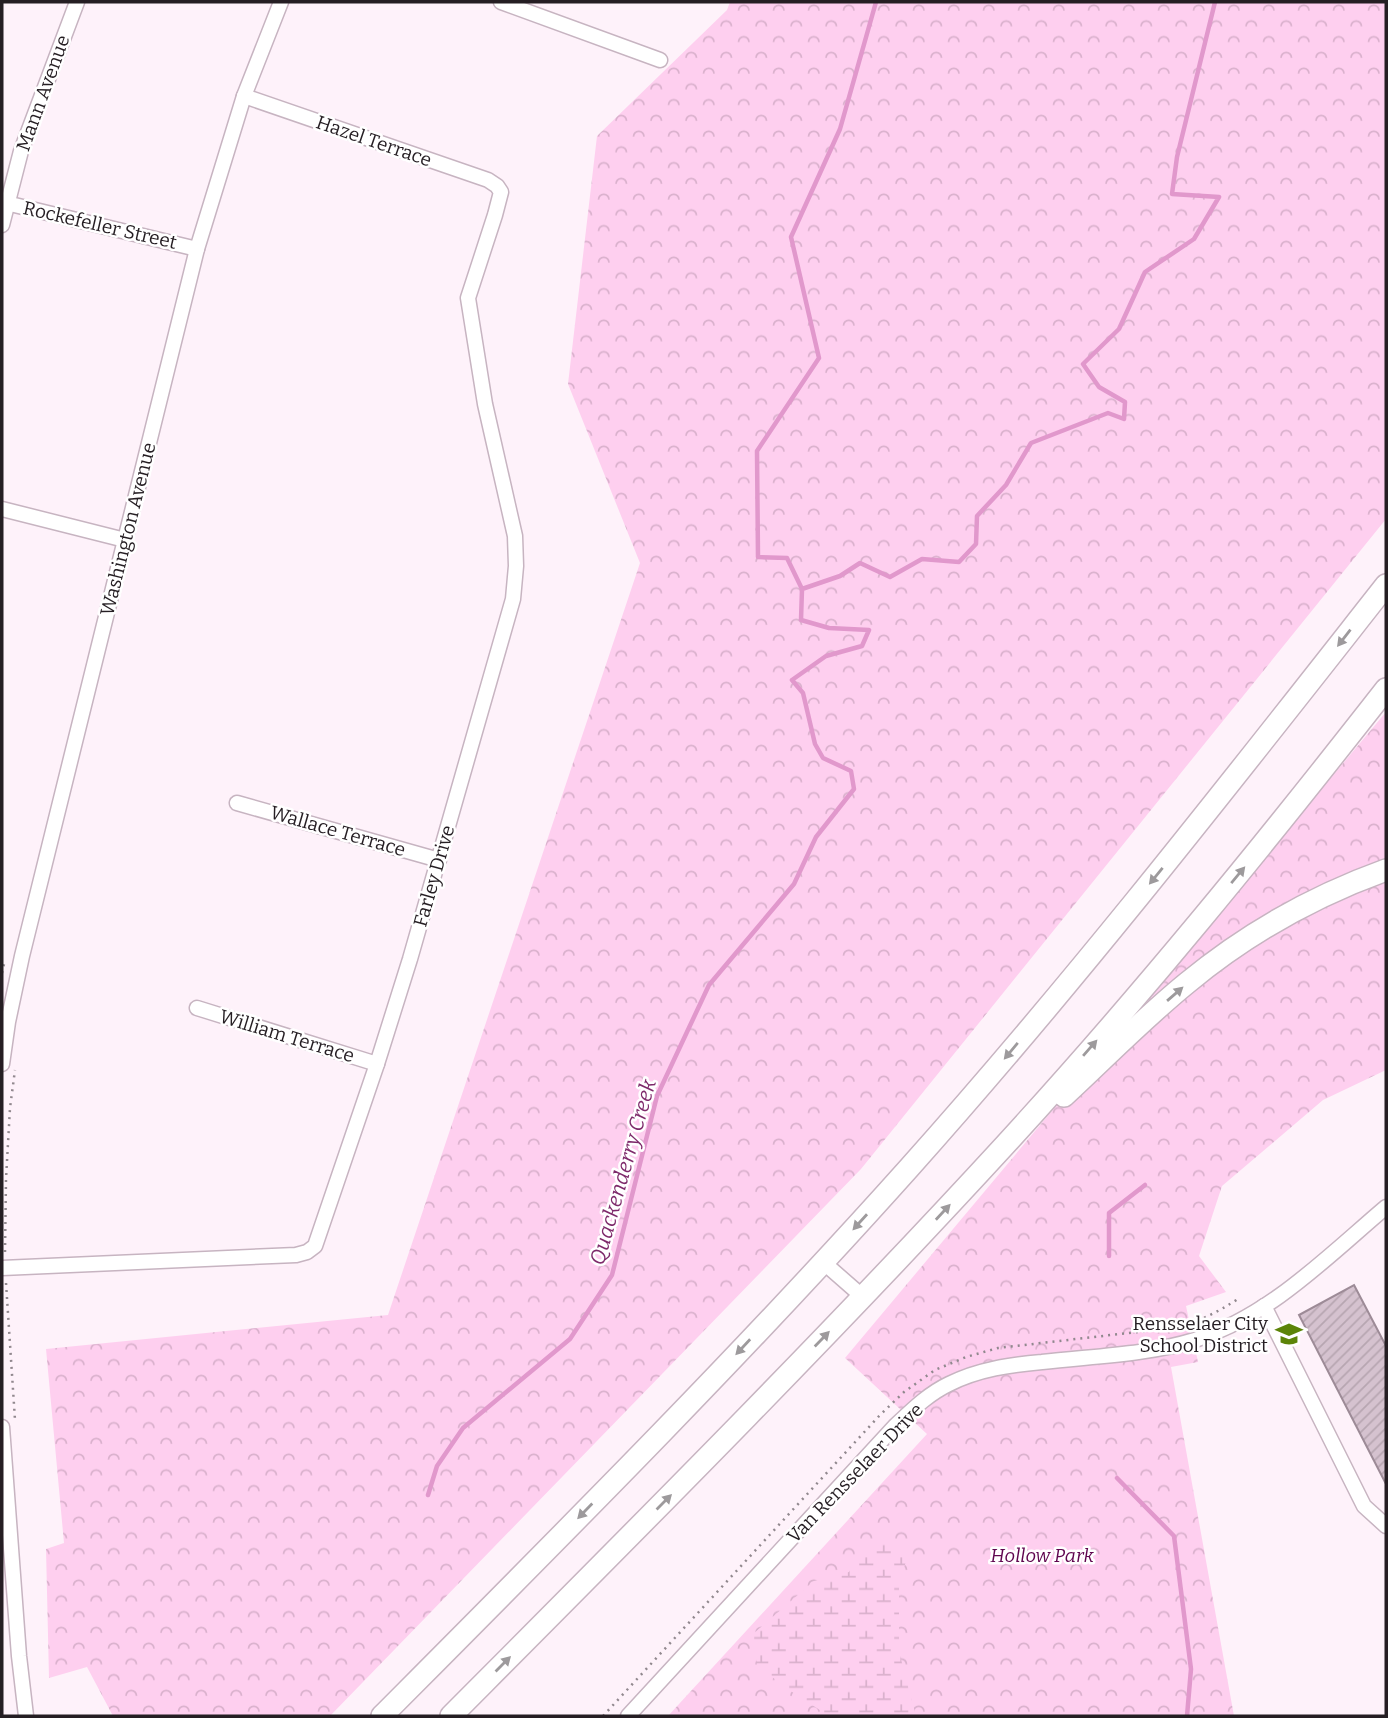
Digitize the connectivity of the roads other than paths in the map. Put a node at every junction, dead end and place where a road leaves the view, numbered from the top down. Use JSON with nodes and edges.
{"nodes":[{"id":1,"x":77,"y":2,"type":"edge"},
{"id":2,"x":281,"y":2,"type":"edge"},
{"id":3,"x":500,"y":2,"type":"edge"},
{"id":4,"x":660,"y":60,"type":"dead end"},
{"id":5,"x":244,"y":96,"type":"junction"},
{"id":6,"x":501,"y":192,"type":"joint"},
{"id":7,"x":4,"y":202,"type":"edge"},
{"id":8,"x":2,"y":225,"type":"edge"},
{"id":9,"x":197,"y":249,"type":"junction"},
{"id":10,"x":2,"y":509,"type":"edge"},
{"id":11,"x":125,"y":540,"type":"junction"},
{"id":12,"x":1386,"y":584,"type":"edge"},
{"id":13,"x":1386,"y":689,"type":"edge"},
{"id":14,"x":237,"y":803,"type":"dead end"},
{"id":15,"x":439,"y":859,"type":"junction"},
{"id":16,"x":1386,"y":870,"type":"edge"},
{"id":17,"x":197,"y":1008,"type":"dead end"},
{"id":18,"x":377,"y":1064,"type":"junction"},
{"id":19,"x":9,"y":1066,"type":"edge"},
{"id":20,"x":963,"y":1190,"type":"junction"},
{"id":21,"x":1386,"y":1207,"type":"edge"},
{"id":22,"x":824,"y":1262,"type":"junction"},
{"id":23,"x":4,"y":1268,"type":"edge"},
{"id":24,"x":863,"y":1297,"type":"junction"},
{"id":25,"x":1264,"y":1306,"type":"junction"},
{"id":26,"x":8,"y":1425,"type":"edge"},
{"id":27,"x":2,"y":1435,"type":"edge"},
{"id":28,"x":1386,"y":1525,"type":"edge"},
{"id":29,"x":7,"y":1549,"type":"edge"},
{"id":30,"x":26,"y":1716,"type":"edge"},
{"id":31,"x":383,"y":1716,"type":"edge"},
{"id":32,"x":451,"y":1716,"type":"edge"},
{"id":33,"x":628,"y":1716,"type":"edge"}],
"edges":[{"from":1,"to":7,"type":"street","name":"Mann Avenue"},
{"from":2,"to":5,"type":"street","name":"Washington Avenue"},
{"from":3,"to":4,"type":"street"},
{"from":5,"to":6,"type":"street","name":"Hazel Terrace"},
{"from":5,"to":9,"type":"street","name":"Washington Avenue"},
{"from":6,"to":15,"type":"street","name":"Farley Drive"},
{"from":7,"to":8,"type":"street","name":"Mann Avenue"},
{"from":7,"to":9,"type":"street","name":"Rockefeller Street"},
{"from":9,"to":11,"type":"street","name":"Washington Avenue"},
{"from":10,"to":11,"type":"street"},
{"from":11,"to":19,"type":"street","name":"Washington Avenue"},
{"from":12,"to":22,"type":"highway","one_way":true},
{"from":20,"to":13,"type":"highway","one_way":true},
{"from":14,"to":15,"type":"street","name":"Wallace Terrace"},
{"from":15,"to":18,"type":"street","name":"Farley Drive"},
{"from":20,"to":16,"type":"highway","one_way":true},
{"from":17,"to":18,"type":"street","name":"William Terrace"},
{"from":18,"to":23,"type":"street","name":"Farley Drive"},
{"from":24,"to":20,"type":"highway","one_way":true},
{"from":21,"to":25,"type":"street","name":"Van Rensselaer Drive"},
{"from":22,"to":24,"type":"street"},
{"from":22,"to":31,"type":"highway","one_way":true},
{"from":32,"to":24,"type":"highway","one_way":true},
{"from":25,"to":28,"type":"street"},
{"from":25,"to":33,"type":"street","name":"Van Rensselaer Drive"},
{"from":26,"to":27,"type":"street"},
{"from":27,"to":29,"type":"street"},
{"from":29,"to":30,"type":"street"}]}
